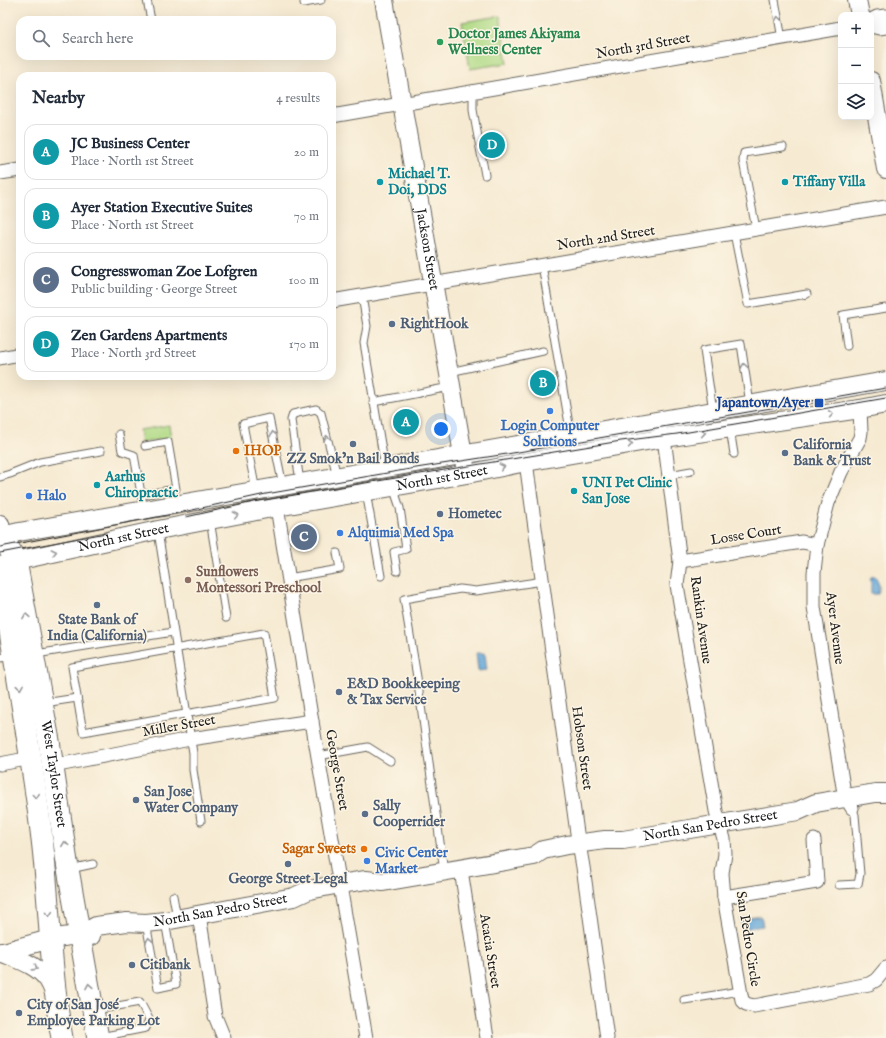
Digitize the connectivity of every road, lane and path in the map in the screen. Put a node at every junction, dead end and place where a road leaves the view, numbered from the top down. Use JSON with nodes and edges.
{"nodes":[{"id":1,"x":147,"y":0,"type":"edge"},
{"id":2,"x":321,"y":0,"type":"edge"},
{"id":3,"x":384,"y":0,"type":"edge"},
{"id":4,"x":775,"y":0,"type":"edge"},
{"id":5,"x":857,"y":0,"type":"edge"},
{"id":6,"x":304,"y":3,"type":"dead end"},
{"id":7,"x":859,"y":12,"type":"edge"},
{"id":8,"x":150,"y":16,"type":"edge"},
{"id":9,"x":886,"y":16,"type":"edge"},
{"id":10,"x":874,"y":18,"type":"edge"},
{"id":11,"x":874,"y":27,"type":"edge"},
{"id":12,"x":886,"y":27,"type":"edge"},
{"id":13,"x":838,"y":29,"type":"edge"},
{"id":14,"x":782,"y":39,"type":"junction"},
{"id":15,"x":872,"y":84,"type":"edge"},
{"id":16,"x":473,"y":92,"type":"junction"},
{"id":17,"x":402,"y":105,"type":"junction"},
{"id":18,"x":336,"y":115,"type":"edge"},
{"id":19,"x":783,"y":147,"type":"dead end"},
{"id":20,"x":886,"y":169,"type":"edge"},
{"id":21,"x":16,"y":171,"type":"edge"},
{"id":22,"x":0,"y":174,"type":"edge"},
{"id":23,"x":485,"y":175,"type":"dead end"},
{"id":24,"x":886,"y":207,"type":"edge"},
{"id":25,"x":756,"y":229,"type":"junction"},
{"id":26,"x":734,"y":233,"type":"junction"},
{"id":27,"x":542,"y":265,"type":"junction"},
{"id":28,"x":433,"y":284,"type":"junction"},
{"id":29,"x":807,"y":294,"type":"dead end"},
{"id":30,"x":362,"y":296,"type":"junction"},
{"id":31,"x":336,"y":300,"type":"edge"},
{"id":32,"x":886,"y":308,"type":"edge"},
{"id":33,"x":847,"y":346,"type":"dead end"},
{"id":34,"x":543,"y":351,"type":"dead end"},
{"id":35,"x":16,"y":355,"type":"edge"},
{"id":36,"x":0,"y":358,"type":"edge"},
{"id":37,"x":449,"y":380,"type":"junction"},
{"id":38,"x":886,"y":381,"type":"edge"},
{"id":39,"x":373,"y":402,"type":"junction"},
{"id":40,"x":886,"y":404,"type":"edge"},
{"id":41,"x":750,"y":405,"type":"junction"},
{"id":42,"x":860,"y":410,"type":"junction"},
{"id":43,"x":714,"y":411,"type":"junction"},
{"id":44,"x":653,"y":422,"type":"junction"},
{"id":45,"x":730,"y":429,"type":"junction"},
{"id":46,"x":119,"y":434,"type":"dead end"},
{"id":47,"x":571,"y":436,"type":"junction"},
{"id":48,"x":664,"y":438,"type":"junction"},
{"id":49,"x":145,"y":446,"type":"dead end"},
{"id":50,"x":101,"y":451,"type":"dead end"},
{"id":51,"x":462,"y":454,"type":"junction"},
{"id":52,"x":734,"y":454,"type":"dead end"},
{"id":53,"x":526,"y":462,"type":"junction"},
{"id":54,"x":385,"y":468,"type":"junction"},
{"id":55,"x":691,"y":471,"type":"dead end"},
{"id":56,"x":467,"y":474,"type":"junction"},
{"id":57,"x":669,"y":475,"type":"junction"},
{"id":58,"x":0,"y":476,"type":"edge"},
{"id":59,"x":337,"y":476,"type":"junction"},
{"id":60,"x":292,"y":484,"type":"junction"},
{"id":61,"x":393,"y":487,"type":"junction"},
{"id":62,"x":256,"y":491,"type":"junction"},
{"id":63,"x":366,"y":492,"type":"junction"},
{"id":64,"x":177,"y":497,"type":"junction"},
{"id":65,"x":143,"y":502,"type":"junction"},
{"id":66,"x":277,"y":507,"type":"junction"},
{"id":67,"x":210,"y":520,"type":"junction"},
{"id":68,"x":158,"y":530,"type":"junction"},
{"id":69,"x":1,"y":533,"type":"edge"},
{"id":70,"x":817,"y":545,"type":"junction"},
{"id":71,"x":337,"y":553,"type":"dead end"},
{"id":72,"x":680,"y":561,"type":"junction"},
{"id":73,"x":4,"y":563,"type":"edge"},
{"id":74,"x":397,"y":571,"type":"dead end"},
{"id":75,"x":380,"y":576,"type":"dead end"},
{"id":76,"x":288,"y":578,"type":"junction"},
{"id":77,"x":543,"y":580,"type":"junction"},
{"id":78,"x":226,"y":618,"type":"dead end"},
{"id":79,"x":174,"y":632,"type":"junction"},
{"id":80,"x":176,"y":649,"type":"junction"},
{"id":81,"x":16,"y":656,"type":"edge"},
{"id":82,"x":77,"y":698,"type":"junction"},
{"id":83,"x":42,"y":703,"type":"junction"},
{"id":84,"x":186,"y":714,"type":"junction"},
{"id":85,"x":312,"y":721,"type":"junction"},
{"id":86,"x":190,"y":739,"type":"junction"},
{"id":87,"x":318,"y":756,"type":"junction"},
{"id":88,"x":31,"y":758,"type":"junction"},
{"id":89,"x":390,"y":761,"type":"dead end"},
{"id":90,"x":0,"y":764,"type":"edge"},
{"id":91,"x":53,"y":766,"type":"junction"},
{"id":92,"x":886,"y":793,"type":"edge"},
{"id":93,"x":886,"y":800,"type":"edge"},
{"id":94,"x":849,"y":803,"type":"junction"},
{"id":95,"x":201,"y":821,"type":"dead end"},
{"id":96,"x":719,"y":825,"type":"junction"},
{"id":97,"x":814,"y":840,"type":"dead end"},
{"id":98,"x":580,"y":849,"type":"junction"},
{"id":99,"x":93,"y":864,"type":"dead end"},
{"id":100,"x":68,"y":869,"type":"junction"},
{"id":101,"x":453,"y":871,"type":"junction"},
{"id":102,"x":839,"y":885,"type":"dead end"},
{"id":103,"x":341,"y":889,"type":"junction"},
{"id":104,"x":173,"y":896,"type":"dead end"},
{"id":105,"x":724,"y":897,"type":"junction"},
{"id":106,"x":199,"y":915,"type":"junction"},
{"id":107,"x":171,"y":919,"type":"junction"},
{"id":108,"x":146,"y":923,"type":"junction"},
{"id":109,"x":80,"y":935,"type":"junction"},
{"id":110,"x":51,"y":939,"type":"junction"},
{"id":111,"x":1,"y":953,"type":"edge"},
{"id":112,"x":886,"y":968,"type":"edge"},
{"id":113,"x":740,"y":991,"type":"junction"},
{"id":114,"x":56,"y":997,"type":"junction"},
{"id":115,"x":684,"y":1000,"type":"dead end"},
{"id":116,"x":93,"y":1011,"type":"junction"},
{"id":117,"x":62,"y":1038,"type":"edge"},
{"id":118,"x":98,"y":1038,"type":"edge"},
{"id":119,"x":224,"y":1038,"type":"edge"},
{"id":120,"x":366,"y":1038,"type":"edge"},
{"id":121,"x":487,"y":1038,"type":"edge"},
{"id":122,"x":607,"y":1038,"type":"edge"}],
"edges":[{"from":1,"to":8,"type":"lane"},
{"from":2,"to":6,"type":"lane"},
{"from":3,"to":17,"type":"main road","name":"Jackson Street"},
{"from":14,"to":4,"type":"lane","one_way":true},
{"from":5,"to":7,"type":"main road"},
{"from":9,"to":10,"type":"street"},
{"from":11,"to":12,"type":"street"},
{"from":13,"to":14,"type":"street","name":"North 3rd Street"},
{"from":14,"to":16,"type":"street","name":"North 3rd Street"},
{"from":15,"to":20,"type":"main road"},
{"from":16,"to":17,"type":"street","name":"North 3rd Street"},
{"from":16,"to":23,"type":"lane"},
{"from":17,"to":18,"type":"street","name":"North 3rd Street"},
{"from":17,"to":28,"type":"main road","name":"Jackson Street"},
{"from":19,"to":25,"type":"lane"},
{"from":21,"to":22,"type":"street"},
{"from":24,"to":25,"type":"street","name":"North 2nd Street"},
{"from":25,"to":26,"type":"street","name":"North 2nd Street"},
{"from":26,"to":27,"type":"street","name":"North 2nd Street"},
{"from":26,"to":29,"type":"lane"},
{"from":27,"to":28,"type":"street","name":"North 2nd Street"},
{"from":27,"to":47,"type":"lane"},
{"from":28,"to":30,"type":"street","name":"North 2nd Street"},
{"from":28,"to":37,"type":"main road","name":"Jackson Street"},
{"from":30,"to":31,"type":"street","name":"North 2nd Street"},
{"from":30,"to":39,"type":"lane"},
{"from":32,"to":33,"type":"lane"},
{"from":34,"to":37,"type":"lane"},
{"from":35,"to":36,"type":"street"},
{"from":37,"to":39,"type":"lane"},
{"from":37,"to":51,"type":"main road","name":"Jackson Street"},
{"from":38,"to":41,"type":"main road","name":"North 1st Street"},
{"from":39,"to":54,"type":"lane"},
{"from":40,"to":42,"type":"main road","name":"North 1st Street"},
{"from":41,"to":43,"type":"main road","name":"North 1st Street"},
{"from":41,"to":43,"type":"lane","one_way":true},
{"from":45,"to":42,"type":"main road","name":"North 1st Street","one_way":true},
{"from":42,"to":70,"type":"street","name":"Ayer Avenue"},
{"from":43,"to":44,"type":"main road","name":"North 1st Street"},
{"from":44,"to":47,"type":"main road","name":"North 1st Street"},
{"from":44,"to":48,"type":"street","name":"Rankin Avenue"},
{"from":48,"to":45,"type":"main road","name":"North 1st Street","one_way":true},
{"from":45,"to":52,"type":"lane"},
{"from":46,"to":65,"type":"lane"},
{"from":47,"to":51,"type":"main road","name":"North 1st Street"},
{"from":53,"to":48,"type":"main road","name":"North 1st Street","one_way":true},
{"from":48,"to":57,"type":"street","name":"Rankin Avenue"},
{"from":49,"to":64,"type":"lane"},
{"from":50,"to":58,"type":"lane"},
{"from":51,"to":54,"type":"main road","name":"North 1st Street"},
{"from":51,"to":56,"type":"main road","name":"Jackson Street"},
{"from":56,"to":53,"type":"main road","name":"North 1st Street","one_way":true},
{"from":53,"to":77,"type":"street","name":"Hobson Street"},
{"from":54,"to":59,"type":"main road","name":"North 1st Street"},
{"from":55,"to":57,"type":"lane"},
{"from":56,"to":61,"type":"main road","name":"North 1st Street"},
{"from":57,"to":72,"type":"street","name":"Rankin Avenue"},
{"from":59,"to":60,"type":"main road","name":"North 1st Street"},
{"from":59,"to":60,"type":"lane","one_way":true},
{"from":60,"to":62,"type":"main road","name":"North 1st Street"},
{"from":60,"to":62,"type":"lane","one_way":true},
{"from":61,"to":63,"type":"main road","name":"North 1st Street"},
{"from":61,"to":74,"type":"lane"},
{"from":62,"to":64,"type":"main road","name":"North 1st Street"},
{"from":63,"to":66,"type":"main road","name":"North 1st Street"},
{"from":63,"to":75,"type":"lane"},
{"from":64,"to":65,"type":"main road","name":"North 1st Street"},
{"from":65,"to":69,"type":"main road","name":"North 1st Street"},
{"from":67,"to":66,"type":"main road","name":"North 1st Street","one_way":true},
{"from":66,"to":76,"type":"street","name":"George Street"},
{"from":67,"to":68,"type":"main road","name":"North 1st Street"},
{"from":67,"to":78,"type":"lane"},
{"from":73,"to":68,"type":"main road","name":"North 1st Street","one_way":true},
{"from":68,"to":79,"type":"lane"},
{"from":69,"to":73,"type":"main road","name":"West Taylor Street"},
{"from":70,"to":72,"type":"street","name":"Losse Court"},
{"from":70,"to":94,"type":"street","name":"Ayer Avenue"},
{"from":71,"to":76,"type":"lane"},
{"from":72,"to":96,"type":"street","name":"Rankin Avenue"},
{"from":73,"to":81,"type":"main road","name":"West Taylor Street"},
{"from":76,"to":85,"type":"street","name":"George Street"},
{"from":77,"to":98,"type":"street","name":"Hobson Street"},
{"from":77,"to":101,"type":"lane"},
{"from":79,"to":80,"type":"lane"},
{"from":79,"to":81,"type":"lane"},
{"from":80,"to":82,"type":"lane"},
{"from":80,"to":84,"type":"lane"},
{"from":80,"to":84,"type":"lane"},
{"from":81,"to":83,"type":"main road","name":"West Taylor Street"},
{"from":81,"to":88,"type":"main road","name":"West Taylor Street","one_way":true},
{"from":82,"to":83,"type":"lane"},
{"from":82,"to":84,"type":"lane"},
{"from":83,"to":91,"type":"main road","name":"West Taylor Street"},
{"from":84,"to":86,"type":"lane"},
{"from":85,"to":86,"type":"street","name":"Miller Street"},
{"from":85,"to":87,"type":"street","name":"George Street"},
{"from":86,"to":91,"type":"street","name":"Miller Street"},
{"from":86,"to":95,"type":"lane"},
{"from":87,"to":89,"type":"lane"},
{"from":87,"to":103,"type":"street","name":"George Street"},
{"from":88,"to":90,"type":"street"},
{"from":88,"to":110,"type":"main road","name":"West Taylor Street","one_way":true},
{"from":100,"to":91,"type":"main road","name":"West Taylor Street","one_way":true},
{"from":92,"to":94,"type":"main road","name":"North San Pedro Street"},
{"from":93,"to":94,"type":"main road","name":"North San Pedro Street"},
{"from":94,"to":96,"type":"main road","name":"North San Pedro Street"},
{"from":94,"to":102,"type":"lane"},
{"from":96,"to":98,"type":"main road","name":"North San Pedro Street"},
{"from":96,"to":105,"type":"street","name":"San Pedro Circle"},
{"from":97,"to":105,"type":"street"},
{"from":98,"to":101,"type":"main road","name":"North San Pedro Street"},
{"from":98,"to":122,"type":"street","name":"Hobson Street"},
{"from":99,"to":100,"type":"lane"},
{"from":100,"to":109,"type":"main road","name":"West Taylor Street"},
{"from":101,"to":103,"type":"main road","name":"North San Pedro Street"},
{"from":101,"to":121,"type":"street","name":"Acacia Street"},
{"from":103,"to":106,"type":"main road","name":"North San Pedro Street"},
{"from":103,"to":120,"type":"street","name":"George Street"},
{"from":104,"to":107,"type":"lane"},
{"from":105,"to":113,"type":"street","name":"San Pedro Circle"},
{"from":106,"to":107,"type":"main road","name":"North San Pedro Street"},
{"from":106,"to":119,"type":"street"},
{"from":107,"to":108,"type":"main road","name":"North San Pedro Street"},
{"from":107,"to":108,"type":"lane","one_way":true},
{"from":108,"to":109,"type":"main road","name":"North San Pedro Street"},
{"from":109,"to":110,"type":"main road","name":"North San Pedro Street"},
{"from":116,"to":109,"type":"main road","name":"West Taylor Street","one_way":true},
{"from":110,"to":111,"type":"main road","name":"North San Pedro Street"},
{"from":110,"to":114,"type":"main road","name":"West Taylor Street"},
{"from":111,"to":114,"type":"main road","one_way":true},
{"from":112,"to":113,"type":"street","name":"San Pedro Circle"},
{"from":113,"to":115,"type":"lane"},
{"from":114,"to":117,"type":"main road","name":"West Taylor Street"},
{"from":116,"to":118,"type":"main road","name":"West Taylor Street"},
{"from":116,"to":118,"type":"lane"}]}
